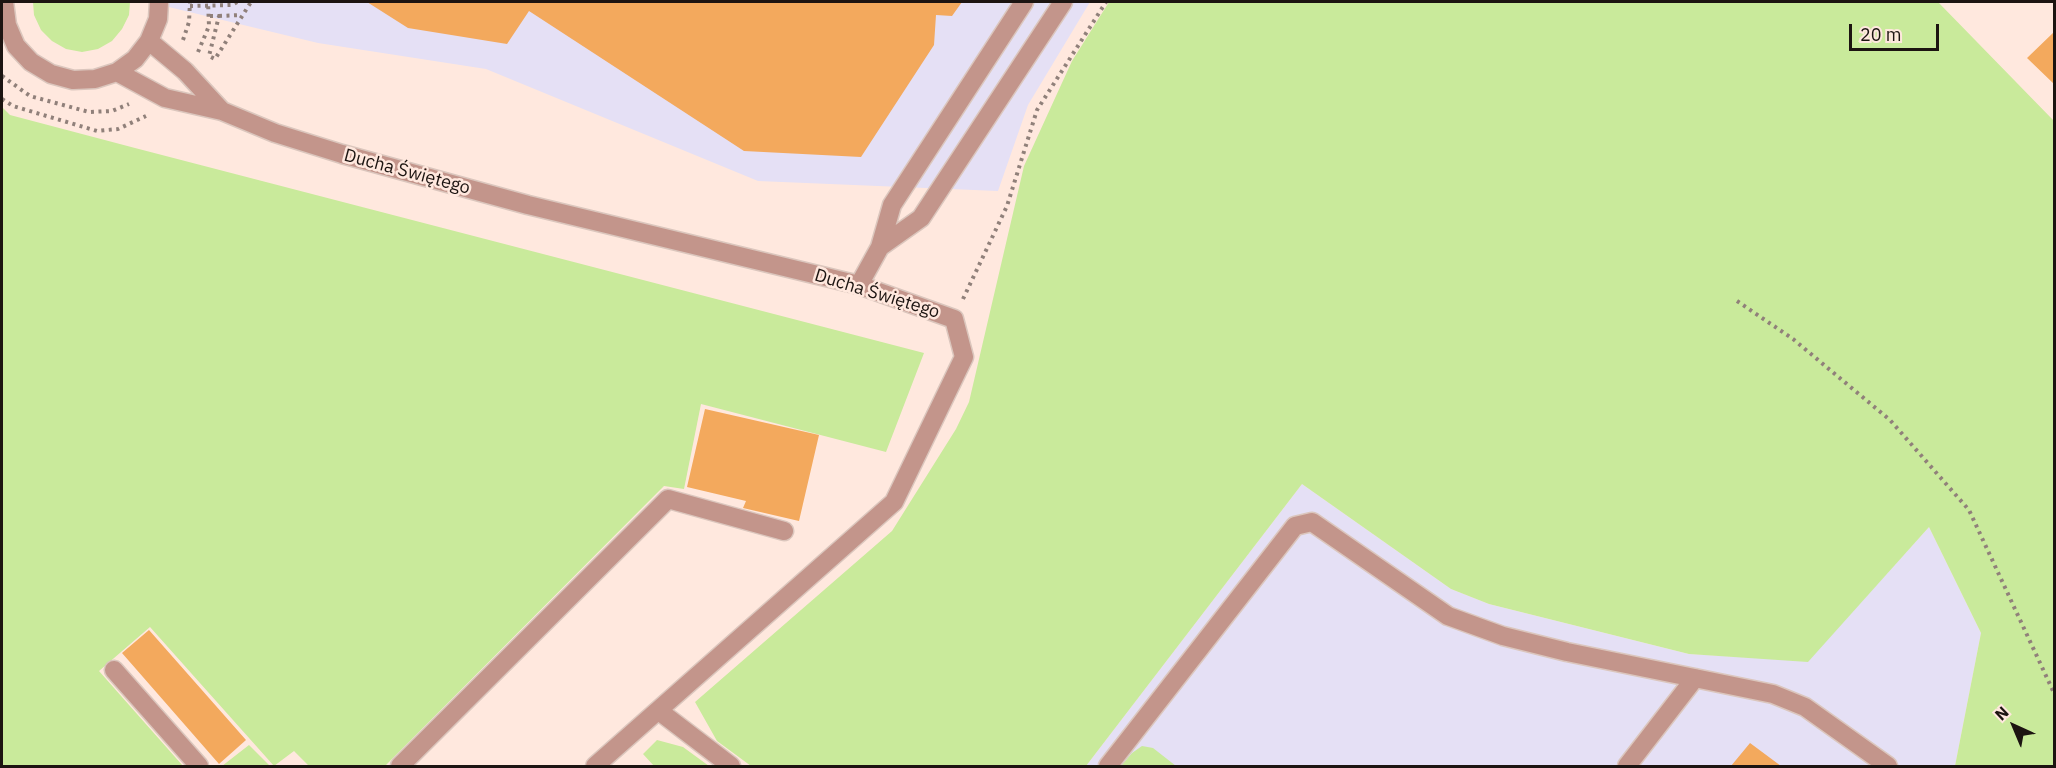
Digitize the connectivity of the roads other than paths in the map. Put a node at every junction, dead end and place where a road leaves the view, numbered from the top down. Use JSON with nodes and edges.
{"nodes":[{"id":1,"x":4,"y":2,"type":"edge"},
{"id":2,"x":159,"y":2,"type":"edge"},
{"id":3,"x":1024,"y":2,"type":"edge"},
{"id":4,"x":1063,"y":2,"type":"edge"},
{"id":5,"x":4,"y":27,"type":"edge"},
{"id":6,"x":149,"y":41,"type":"junction"},
{"id":7,"x":117,"y":72,"type":"junction"},
{"id":8,"x":222,"y":111,"type":"junction"},
{"id":9,"x":880,"y":248,"type":"junction"},
{"id":10,"x":859,"y":285,"type":"junction"},
{"id":11,"x":784,"y":531,"type":"dead end"},
{"id":12,"x":114,"y":670,"type":"dead end"},
{"id":13,"x":1695,"y":678,"type":"junction"},
{"id":14,"x":659,"y":711,"type":"junction"},
{"id":15,"x":199,"y":766,"type":"edge"},
{"id":16,"x":400,"y":766,"type":"edge"},
{"id":17,"x":595,"y":766,"type":"edge"},
{"id":18,"x":731,"y":766,"type":"edge"},
{"id":19,"x":1108,"y":766,"type":"edge"},
{"id":20,"x":1627,"y":766,"type":"edge"},
{"id":21,"x":1888,"y":766,"type":"edge"}],
"edges":[{"from":1,"to":5,"type":"street"},
{"from":2,"to":6,"type":"street"},
{"from":3,"to":9,"type":"street"},
{"from":4,"to":9,"type":"street"},
{"from":5,"to":7,"type":"street"},
{"from":6,"to":7,"type":"street"},
{"from":6,"to":8,"type":"street","name":"Ducha Świętego"},
{"from":7,"to":8,"type":"street","name":"Ducha Świętego"},
{"from":8,"to":10,"type":"street","name":"Ducha Świętego"},
{"from":9,"to":10,"type":"street"},
{"from":10,"to":14,"type":"street","name":"Ducha Świętego"},
{"from":11,"to":16,"type":"street"},
{"from":12,"to":15,"type":"street"},
{"from":13,"to":19,"type":"street"},
{"from":13,"to":20,"type":"street"},
{"from":13,"to":21,"type":"street"},
{"from":14,"to":17,"type":"street","name":"Ducha Świętego"},
{"from":14,"to":18,"type":"street"}]}
